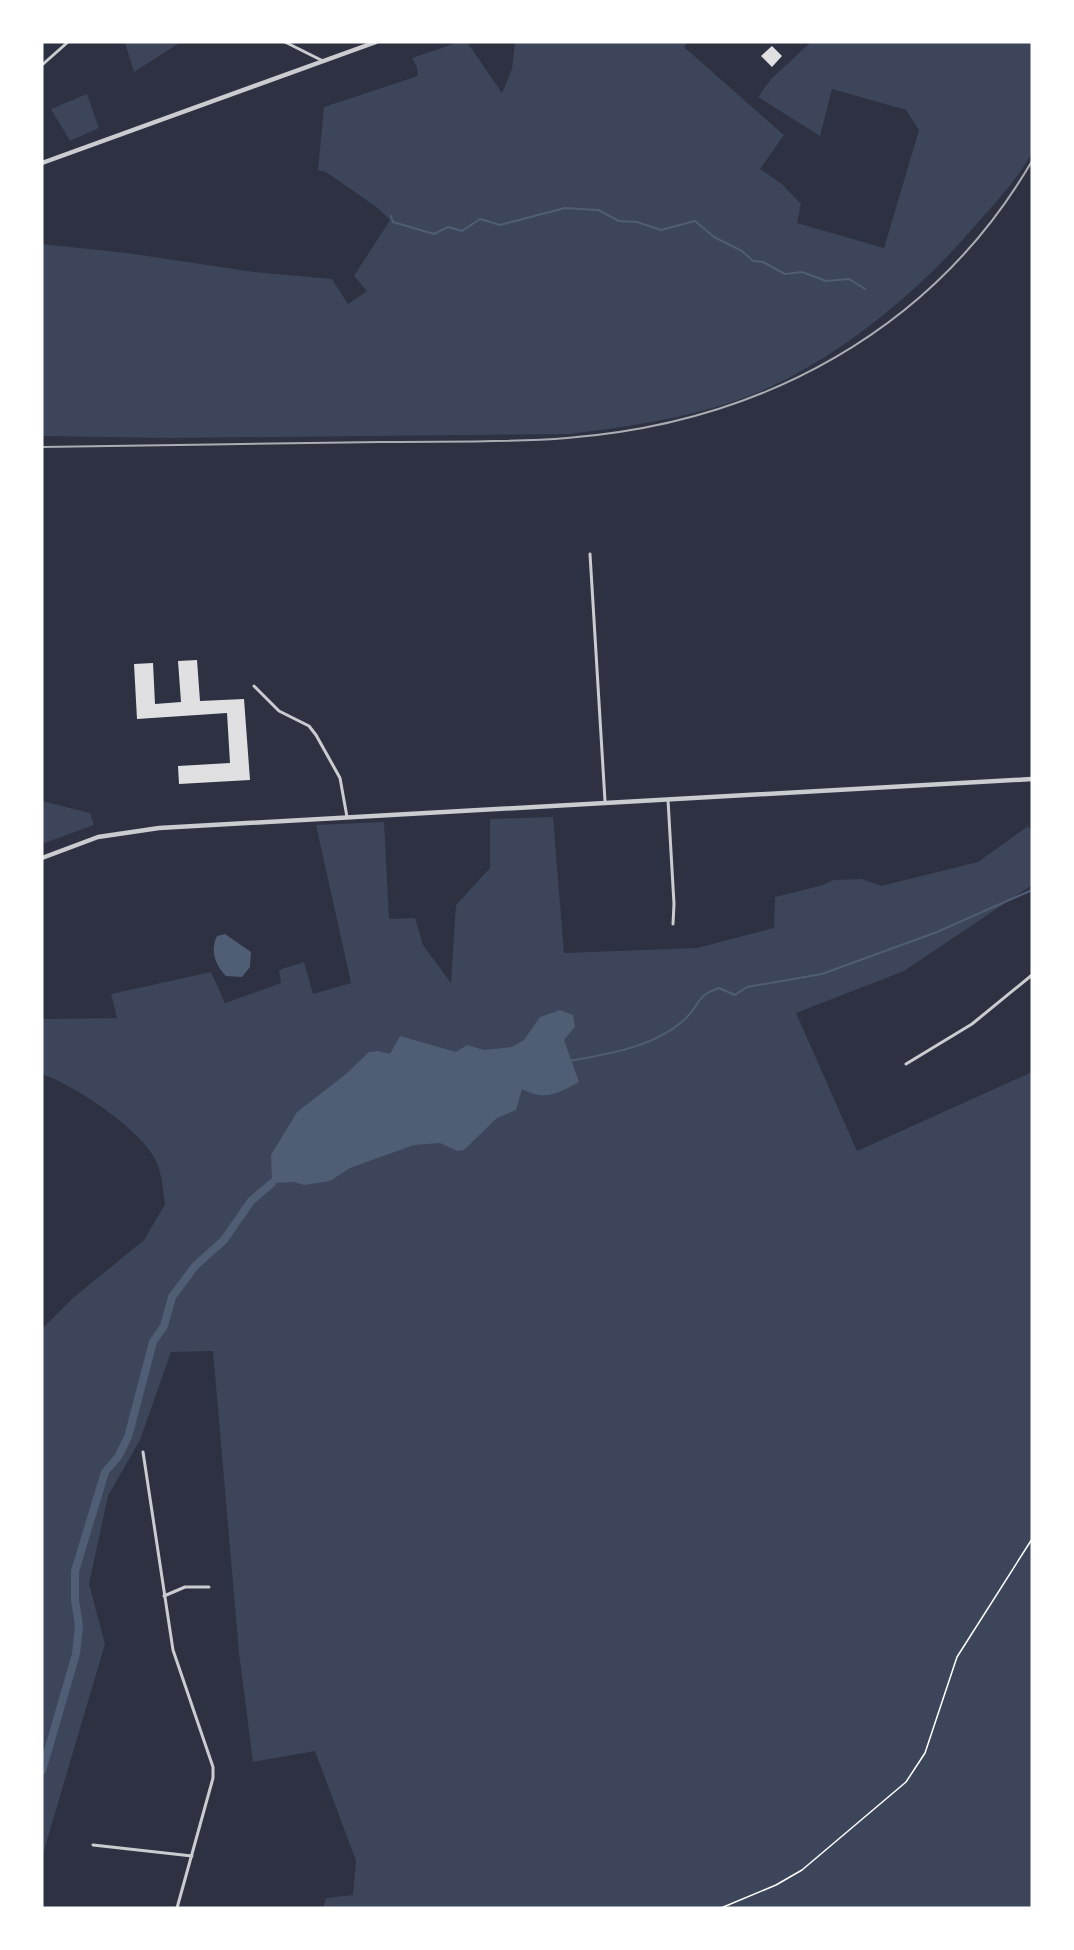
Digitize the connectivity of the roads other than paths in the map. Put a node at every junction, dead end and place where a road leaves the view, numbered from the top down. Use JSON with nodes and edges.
{"nodes":[{"id":1,"x":68,"y":42,"type":"edge"},
{"id":2,"x":285,"y":42,"type":"edge"},
{"id":3,"x":376,"y":42,"type":"edge"},
{"id":4,"x":323,"y":61,"type":"junction"},
{"id":5,"x":42,"y":65,"type":"edge"},
{"id":6,"x":42,"y":163,"type":"edge"},
{"id":7,"x":590,"y":554,"type":"dead end"},
{"id":8,"x":254,"y":686,"type":"dead end"},
{"id":9,"x":1032,"y":779,"type":"edge"},
{"id":10,"x":668,"y":798,"type":"junction"},
{"id":11,"x":605,"y":801,"type":"junction"},
{"id":12,"x":347,"y":817,"type":"junction"},
{"id":13,"x":42,"y":858,"type":"edge"},
{"id":14,"x":673,"y":924,"type":"dead end"},
{"id":15,"x":1032,"y":975,"type":"edge"},
{"id":16,"x":906,"y":1064,"type":"dead end"},
{"id":17,"x":143,"y":1452,"type":"dead end"},
{"id":18,"x":209,"y":1587,"type":"dead end"},
{"id":19,"x":164,"y":1596,"type":"junction"},
{"id":20,"x":93,"y":1845,"type":"dead end"},
{"id":21,"x":192,"y":1856,"type":"junction"},
{"id":22,"x":177,"y":1908,"type":"edge"}],
"edges":[{"from":1,"to":5,"type":"street"},
{"from":2,"to":4,"type":"street"},
{"from":3,"to":4,"type":"street"},
{"from":4,"to":6,"type":"street"},
{"from":7,"to":11,"type":"street"},
{"from":8,"to":12,"type":"street"},
{"from":9,"to":10,"type":"street"},
{"from":10,"to":11,"type":"street"},
{"from":10,"to":14,"type":"street"},
{"from":11,"to":12,"type":"street"},
{"from":12,"to":13,"type":"street"},
{"from":15,"to":16,"type":"street"},
{"from":17,"to":19,"type":"street"},
{"from":18,"to":19,"type":"street"},
{"from":19,"to":21,"type":"street"},
{"from":20,"to":21,"type":"street"},
{"from":21,"to":22,"type":"street"}]}
